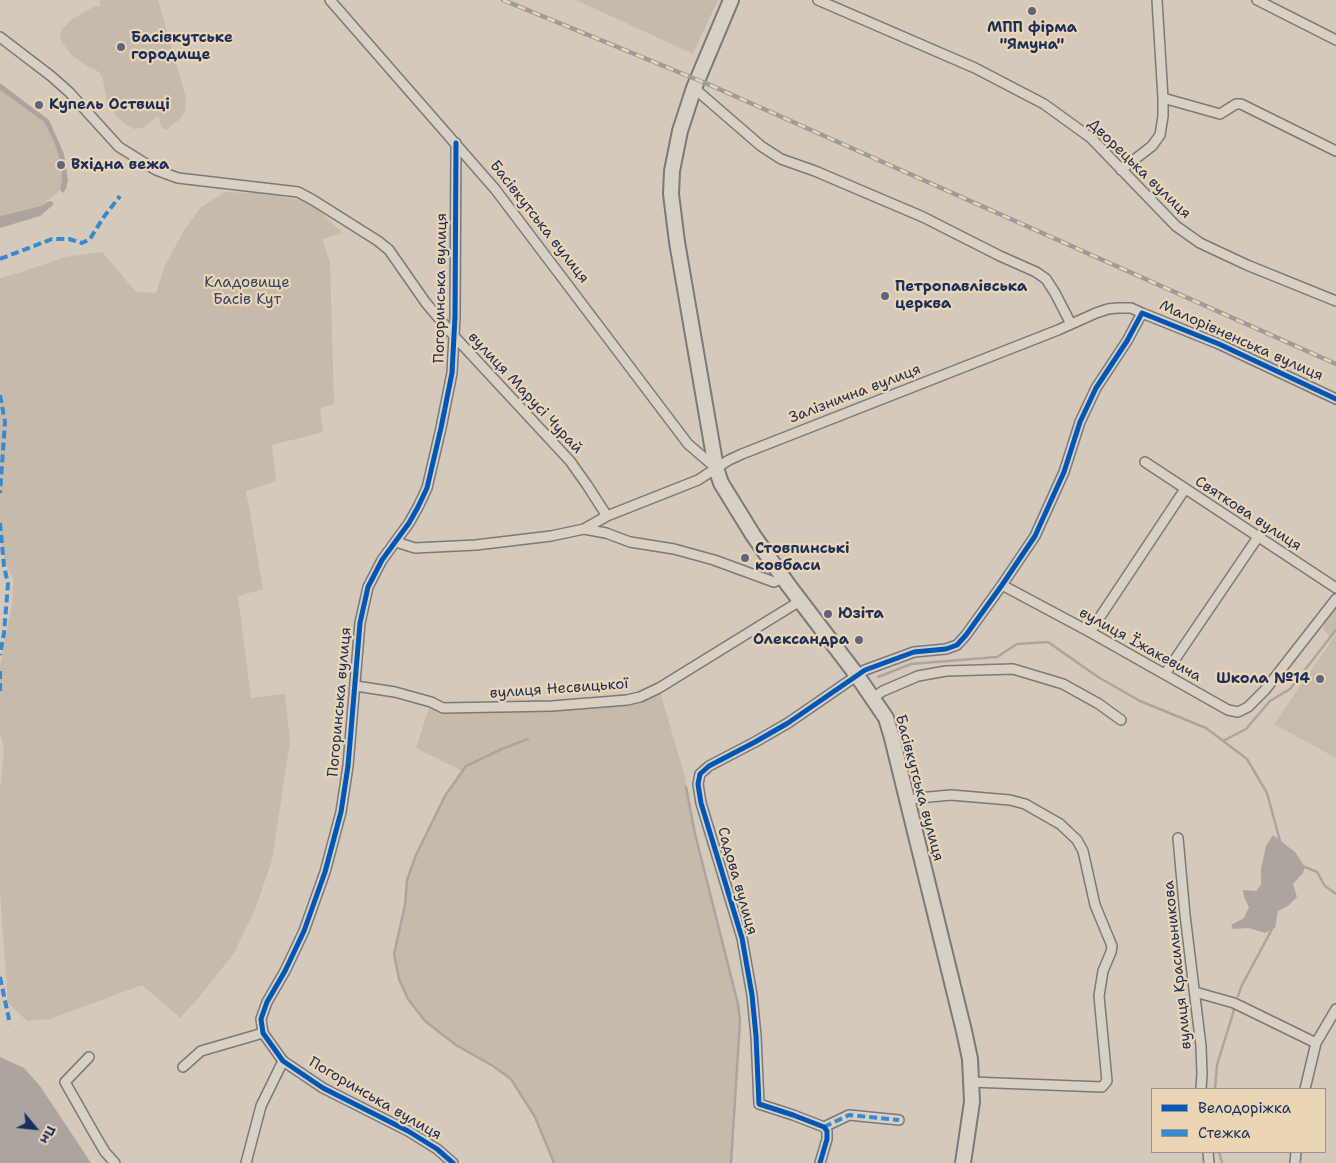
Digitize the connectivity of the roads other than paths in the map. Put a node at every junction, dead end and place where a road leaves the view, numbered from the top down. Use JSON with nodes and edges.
{"nodes":[{"id":1,"x":330,"y":0,"type":"edge"},
{"id":2,"x":731,"y":0,"type":"edge"},
{"id":3,"x":818,"y":0,"type":"edge"},
{"id":4,"x":1157,"y":0,"type":"edge"},
{"id":5,"x":1258,"y":0,"type":"edge"},
{"id":6,"x":0,"y":37,"type":"edge"},
{"id":7,"x":1336,"y":40,"type":"edge"},
{"id":8,"x":694,"y":88,"type":"junction"},
{"id":9,"x":1163,"y":98,"type":"junction"},
{"id":10,"x":456,"y":143,"type":"junction"},
{"id":11,"x":1336,"y":151,"type":"edge"},
{"id":12,"x":1121,"y":170,"type":"junction"},
{"id":13,"x":1336,"y":301,"type":"edge"},
{"id":14,"x":1142,"y":313,"type":"junction"},
{"id":15,"x":1071,"y":324,"type":"junction"},
{"id":16,"x":454,"y":336,"type":"junction"},
{"id":17,"x":1336,"y":399,"type":"edge"},
{"id":18,"x":1145,"y":462,"type":"dead end"},
{"id":19,"x":716,"y":468,"type":"junction"},
{"id":20,"x":1185,"y":489,"type":"junction"},
{"id":21,"x":607,"y":516,"type":"junction"},
{"id":22,"x":584,"y":528,"type":"junction"},
{"id":23,"x":1258,"y":537,"type":"junction"},
{"id":24,"x":396,"y":542,"type":"junction"},
{"id":25,"x":783,"y":578,"type":"junction"},
{"id":26,"x":1002,"y":585,"type":"junction"},
{"id":27,"x":1336,"y":588,"type":"edge"},
{"id":28,"x":1336,"y":599,"type":"edge"},
{"id":29,"x":800,"y":601,"type":"junction"},
{"id":30,"x":1090,"y":632,"type":"junction"},
{"id":31,"x":856,"y":674,"type":"junction"},
{"id":32,"x":1165,"y":674,"type":"junction"},
{"id":33,"x":356,"y":686,"type":"junction"},
{"id":34,"x":872,"y":698,"type":"junction"},
{"id":35,"x":1121,"y":720,"type":"dead end"},
{"id":36,"x":908,"y":801,"type":"junction"},
{"id":37,"x":1178,"y":838,"type":"dead end"},
{"id":38,"x":1195,"y":992,"type":"junction"},
{"id":39,"x":1336,"y":1009,"type":"edge"},
{"id":40,"x":263,"y":1033,"type":"junction"},
{"id":41,"x":1316,"y":1043,"type":"junction"},
{"id":42,"x":89,"y":1057,"type":"dead end"},
{"id":43,"x":283,"y":1061,"type":"junction"},
{"id":44,"x":183,"y":1067,"type":"dead end"},
{"id":45,"x":972,"y":1082,"type":"junction"},
{"id":46,"x":1201,"y":1088,"type":"edge"},
{"id":47,"x":1304,"y":1088,"type":"edge"},
{"id":48,"x":899,"y":1120,"type":"dead end"},
{"id":49,"x":824,"y":1127,"type":"junction"},
{"id":50,"x":115,"y":1163,"type":"edge"},
{"id":51,"x":246,"y":1163,"type":"edge"},
{"id":52,"x":453,"y":1163,"type":"edge"},
{"id":53,"x":820,"y":1163,"type":"edge"},
{"id":54,"x":963,"y":1163,"type":"edge"}],
"edges":[{"from":1,"to":10,"type":"street","name":"Басівкутська вулиця"},
{"from":2,"to":8,"type":"main road","name":"Басівкутська вулиця"},
{"from":3,"to":12,"type":"street","name":"Дворецька вулиця"},
{"from":4,"to":9,"type":"street"},
{"from":5,"to":7,"type":"street"},
{"from":6,"to":16,"type":"street","name":"вулиця Марусі Чурай"},
{"from":8,"to":15,"type":"street"},
{"from":8,"to":19,"type":"main road","name":"Басівкутська вулиця"},
{"from":9,"to":11,"type":"street"},
{"from":9,"to":12,"type":"street"},
{"from":10,"to":16,"type":"street","name":"Погоринська вулиця"},
{"from":10,"to":19,"type":"street","name":"Басівкутська вулиця"},
{"from":12,"to":13,"type":"street","name":"Дворецька вулиця"},
{"from":14,"to":15,"type":"street","name":"Залізнична вулиця"},
{"from":14,"to":17,"type":"street","name":"Малорівненська вулиця"},
{"from":14,"to":26,"type":"street","name":"Малорівненська вулиця"},
{"from":15,"to":19,"type":"street","name":"Залізнична вулиця"},
{"from":16,"to":21,"type":"street","name":"вулиця Марусі Чурай"},
{"from":16,"to":24,"type":"street","name":"Погоринська вулиця"},
{"from":18,"to":20,"type":"street","name":"Святкова вулиця"},
{"from":19,"to":21,"type":"street","name":"Залізнична вулиця"},
{"from":19,"to":25,"type":"main road","name":"Басівкутська вулиця"},
{"from":20,"to":23,"type":"street","name":"Святкова вулиця"},
{"from":20,"to":30,"type":"street"},
{"from":21,"to":22,"type":"street","name":"Залізнична вулиця"},
{"from":22,"to":24,"type":"street","name":"Залізнична вулиця"},
{"from":22,"to":25,"type":"street","name":"Залізнична вулиця"},
{"from":23,"to":27,"type":"street","name":"Святкова вулиця"},
{"from":23,"to":32,"type":"street"},
{"from":24,"to":33,"type":"street","name":"Погоринська вулиця"},
{"from":25,"to":29,"type":"main road","name":"Басівкутська вулиця"},
{"from":26,"to":30,"type":"street","name":"вулиця Їжакевича"},
{"from":26,"to":31,"type":"street","name":"Малорівненська вулиця"},
{"from":28,"to":32,"type":"street","name":"вулиця Їжакевича"},
{"from":29,"to":31,"type":"main road","name":"Басівкутська вулиця"},
{"from":29,"to":33,"type":"street","name":"вулиця Несвицької"},
{"from":30,"to":32,"type":"street","name":"вулиця Їжакевича"},
{"from":31,"to":34,"type":"main road","name":"Басівкутська вулиця"},
{"from":31,"to":49,"type":"street","name":"Садова вулиця"},
{"from":33,"to":40,"type":"street","name":"Погоринська вулиця"},
{"from":34,"to":35,"type":"street"},
{"from":34,"to":36,"type":"main road","name":"Басівкутська вулиця"},
{"from":36,"to":45,"type":"main road","name":"Басівкутська вулиця"},
{"from":36,"to":45,"type":"street"},
{"from":37,"to":38,"type":"street","name":"вулиця Красильникова"},
{"from":38,"to":41,"type":"street"},
{"from":38,"to":46,"type":"street","name":"вулиця Красильникова"},
{"from":39,"to":41,"type":"street"},
{"from":40,"to":43,"type":"street","name":"Погоринська вулиця"},
{"from":40,"to":44,"type":"street"},
{"from":41,"to":47,"type":"street"},
{"from":42,"to":50,"type":"street"},
{"from":43,"to":51,"type":"street"},
{"from":43,"to":52,"type":"street","name":"Погоринська вулиця"},
{"from":45,"to":54,"type":"main road","name":"Басівкутська вулиця"},
{"from":48,"to":49,"type":"street"},
{"from":49,"to":53,"type":"street"}]}
